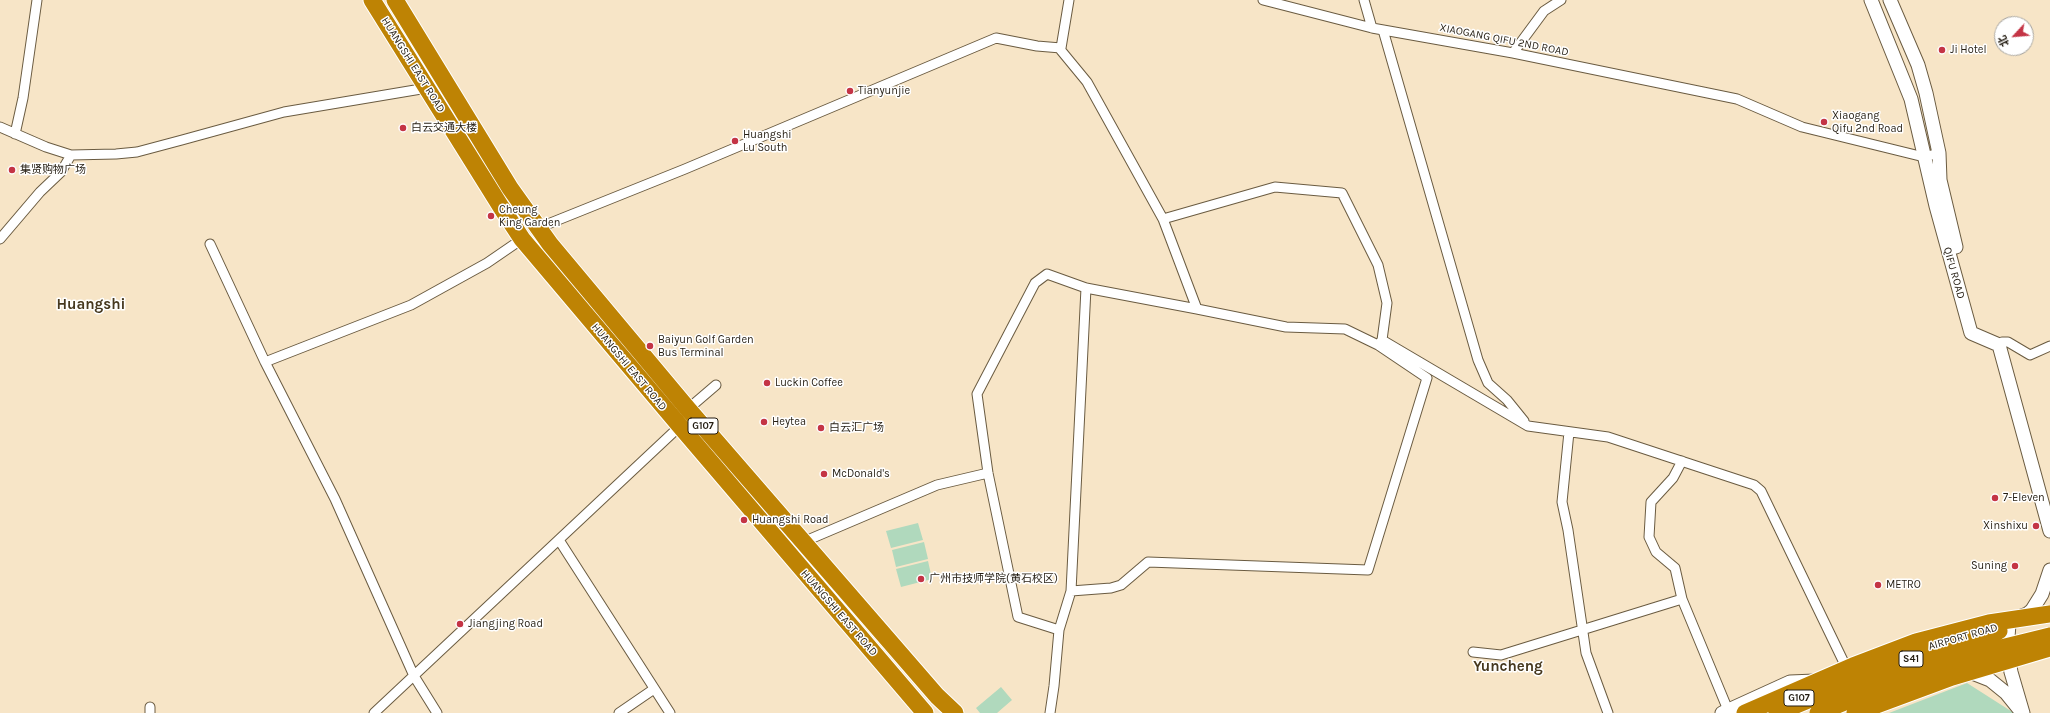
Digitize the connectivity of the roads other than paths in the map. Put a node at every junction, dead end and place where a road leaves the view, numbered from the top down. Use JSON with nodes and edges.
{"nodes":[{"id":1,"x":37,"y":0,"type":"edge"},
{"id":2,"x":372,"y":0,"type":"edge"},
{"id":3,"x":395,"y":0,"type":"edge"},
{"id":4,"x":1069,"y":0,"type":"edge"},
{"id":5,"x":1263,"y":0,"type":"edge"},
{"id":6,"x":1364,"y":0,"type":"edge"},
{"id":7,"x":1561,"y":0,"type":"edge"},
{"id":8,"x":1871,"y":0,"type":"edge"},
{"id":9,"x":1890,"y":0,"type":"edge"},
{"id":10,"x":1372,"y":28,"type":"junction"},
{"id":11,"x":1383,"y":30,"type":"junction"},
{"id":12,"x":1059,"y":48,"type":"junction"},
{"id":13,"x":1513,"y":53,"type":"junction"},
{"id":14,"x":1918,"y":65,"type":"junction"},
{"id":15,"x":1900,"y":72,"type":"junction"},
{"id":16,"x":427,"y":88,"type":"junction"},
{"id":17,"x":0,"y":127,"type":"edge"},
{"id":18,"x":15,"y":134,"type":"junction"},
{"id":19,"x":1940,"y":152,"type":"junction"},
{"id":20,"x":71,"y":154,"type":"junction"},
{"id":21,"x":1924,"y":157,"type":"junction"},
{"id":22,"x":1163,"y":219,"type":"junction"},
{"id":23,"x":538,"y":228,"type":"junction"},
{"id":24,"x":0,"y":239,"type":"edge"},
{"id":25,"x":522,"y":239,"type":"junction"},
{"id":26,"x":210,"y":244,"type":"dead end"},
{"id":27,"x":1086,"y":288,"type":"junction"},
{"id":28,"x":1197,"y":309,"type":"junction"},
{"id":29,"x":1380,"y":342,"type":"junction"},
{"id":30,"x":2001,"y":343,"type":"junction"},
{"id":31,"x":2050,"y":346,"type":"edge"},
{"id":32,"x":265,"y":362,"type":"junction"},
{"id":33,"x":716,"y":385,"type":"dead end"},
{"id":34,"x":688,"y":409,"type":"junction"},
{"id":35,"x":680,"y":426,"type":"junction"},
{"id":36,"x":1528,"y":426,"type":"junction"},
{"id":37,"x":1569,"y":432,"type":"junction"},
{"id":38,"x":1682,"y":461,"type":"junction"},
{"id":39,"x":988,"y":473,"type":"junction"},
{"id":40,"x":2050,"y":520,"type":"edge"},
{"id":41,"x":2050,"y":531,"type":"edge"},
{"id":42,"x":559,"y":540,"type":"junction"},
{"id":43,"x":803,"y":542,"type":"junction"},
{"id":44,"x":2050,"y":570,"type":"edge"},
{"id":45,"x":1071,"y":591,"type":"junction"},
{"id":46,"x":1682,"y":599,"type":"junction"},
{"id":47,"x":2050,"y":615,"type":"edge"},
{"id":48,"x":2050,"y":619,"type":"edge"},
{"id":49,"x":2008,"y":624,"type":"junction"},
{"id":50,"x":1988,"y":629,"type":"junction"},
{"id":51,"x":1059,"y":630,"type":"junction"},
{"id":52,"x":1582,"y":630,"type":"junction"},
{"id":53,"x":2050,"y":636,"type":"edge"},
{"id":54,"x":2050,"y":642,"type":"edge"},
{"id":55,"x":2050,"y":648,"type":"edge"},
{"id":56,"x":2010,"y":650,"type":"junction"},
{"id":57,"x":1473,"y":652,"type":"dead end"},
{"id":58,"x":1952,"y":666,"type":"junction"},
{"id":59,"x":414,"y":676,"type":"junction"},
{"id":60,"x":1851,"y":676,"type":"junction"},
{"id":61,"x":1831,"y":684,"type":"junction"},
{"id":62,"x":654,"y":689,"type":"junction"},
{"id":63,"x":923,"y":710,"type":"edge"},
{"id":64,"x":1732,"y":712,"type":"edge"},
{"id":65,"x":374,"y":713,"type":"edge"},
{"id":66,"x":437,"y":713,"type":"edge"},
{"id":67,"x":619,"y":713,"type":"edge"},
{"id":68,"x":670,"y":713,"type":"edge"},
{"id":69,"x":955,"y":713,"type":"edge"},
{"id":70,"x":1050,"y":713,"type":"edge"},
{"id":71,"x":1608,"y":713,"type":"edge"},
{"id":72,"x":1768,"y":713,"type":"edge"},
{"id":73,"x":1777,"y":713,"type":"edge"},
{"id":74,"x":1818,"y":713,"type":"edge"},
{"id":75,"x":1826,"y":713,"type":"edge"},
{"id":76,"x":1855,"y":713,"type":"edge"},
{"id":77,"x":2023,"y":713,"type":"edge"},
{"id":78,"x":2031,"y":713,"type":"edge"}],
"edges":[{"from":1,"to":18,"type":"street"},
{"from":2,"to":16,"type":"highway","name":"HUANGSHI EAST ROAD","number":"G107"},
{"from":3,"to":23,"type":"highway","name":"HUANGSHI EAST ROAD","number":"G107"},
{"from":4,"to":12,"type":"street"},
{"from":5,"to":10,"type":"street","name":"XIAOGANG QIFU 2ND ROAD"},
{"from":6,"to":10,"type":"street"},
{"from":7,"to":13,"type":"street"},
{"from":8,"to":15,"type":"main road","name":"QIFU ROAD"},
{"from":9,"to":14,"type":"main road","name":"QIFU ROAD"},
{"from":10,"to":11,"type":"street","name":"XIAOGANG QIFU 2ND ROAD"},
{"from":11,"to":13,"type":"street","name":"XIAOGANG QIFU 2ND ROAD"},
{"from":11,"to":36,"type":"street"},
{"from":12,"to":22,"type":"street"},
{"from":12,"to":23,"type":"street"},
{"from":13,"to":21,"type":"street","name":"XIAOGANG QIFU 2ND ROAD"},
{"from":14,"to":15,"type":"main road"},
{"from":14,"to":19,"type":"main road","name":"QIFU ROAD"},
{"from":15,"to":21,"type":"main road","name":"QIFU ROAD"},
{"from":16,"to":20,"type":"street"},
{"from":16,"to":25,"type":"highway","name":"HUANGSHI EAST ROAD","number":"G107"},
{"from":17,"to":18,"type":"street"},
{"from":18,"to":20,"type":"street"},
{"from":19,"to":21,"type":"street"},
{"from":19,"to":30,"type":"main road","name":"QIFU ROAD"},
{"from":20,"to":24,"type":"street"},
{"from":21,"to":30,"type":"main road","name":"QIFU ROAD"},
{"from":22,"to":28,"type":"street"},
{"from":22,"to":29,"type":"street"},
{"from":23,"to":34,"type":"highway","name":"HUANGSHI EAST ROAD","number":"G107"},
{"from":25,"to":32,"type":"street"},
{"from":25,"to":35,"type":"highway","name":"HUANGSHI EAST ROAD","number":"G107"},
{"from":26,"to":32,"type":"street"},
{"from":27,"to":28,"type":"street"},
{"from":27,"to":39,"type":"street"},
{"from":27,"to":45,"type":"street"},
{"from":28,"to":29,"type":"street"},
{"from":29,"to":36,"type":"street"},
{"from":29,"to":45,"type":"street"},
{"from":30,"to":31,"type":"street"},
{"from":30,"to":40,"type":"main road"},
{"from":30,"to":41,"type":"main road"},
{"from":32,"to":59,"type":"street"},
{"from":33,"to":34,"type":"street"},
{"from":34,"to":43,"type":"highway","name":"HUANGSHI EAST ROAD","number":"G107"},
{"from":35,"to":42,"type":"street"},
{"from":35,"to":63,"type":"highway","name":"HUANGSHI EAST ROAD","number":"G107"},
{"from":36,"to":37,"type":"street"},
{"from":37,"to":38,"type":"street"},
{"from":37,"to":52,"type":"street"},
{"from":38,"to":46,"type":"street"},
{"from":38,"to":60,"type":"street"},
{"from":39,"to":43,"type":"street"},
{"from":39,"to":51,"type":"street"},
{"from":42,"to":59,"type":"street"},
{"from":42,"to":62,"type":"street"},
{"from":43,"to":69,"type":"highway","name":"HUANGSHI EAST ROAD","number":"G107"},
{"from":44,"to":50,"type":"main road"},
{"from":45,"to":51,"type":"street"},
{"from":46,"to":52,"type":"street"},
{"from":46,"to":64,"type":"street"},
{"from":47,"to":49,"type":"highway","name":"AIRPORT ROAD"},
{"from":47,"to":64,"type":"highway","bridge":true},
{"from":48,"to":73,"type":"highway","number":"S41","bridge":true},
{"from":49,"to":50,"type":"highway","name":"AIRPORT ROAD"},
{"from":49,"to":56,"type":"main road"},
{"from":50,"to":60,"type":"highway","name":"AIRPORT ROAD"},
{"from":51,"to":70,"type":"street"},
{"from":52,"to":57,"type":"street"},
{"from":52,"to":71,"type":"street"},
{"from":53,"to":74,"type":"highway","number":"S41","bridge":true},
{"from":54,"to":56,"type":"highway"},
{"from":55,"to":76,"type":"highway","bridge":true},
{"from":56,"to":58,"type":"highway"},
{"from":56,"to":77,"type":"main road"},
{"from":56,"to":78,"type":"main road"},
{"from":58,"to":75,"type":"highway"},
{"from":58,"to":77,"type":"main road"},
{"from":59,"to":65,"type":"street"},
{"from":59,"to":66,"type":"street"},
{"from":60,"to":61,"type":"highway","name":"AIRPORT ROAD"},
{"from":61,"to":64,"type":"main road"},
{"from":61,"to":72,"type":"highway","name":"AIRPORT ROAD","number":"G107"},
{"from":62,"to":67,"type":"street"},
{"from":62,"to":68,"type":"street"}]}
